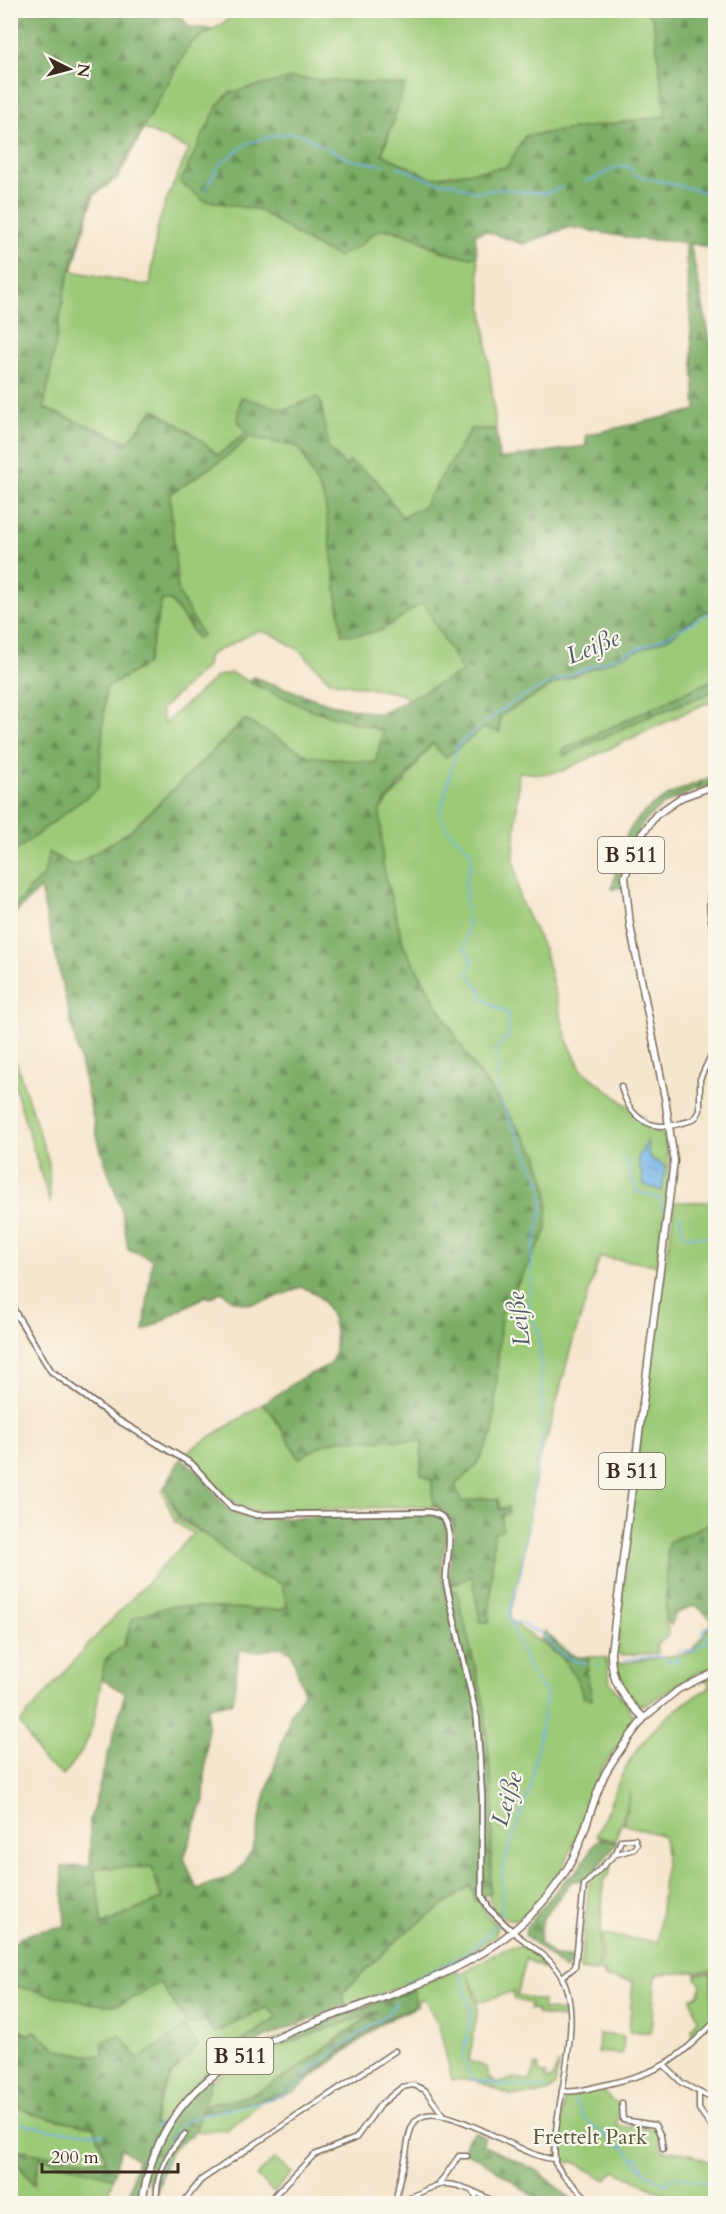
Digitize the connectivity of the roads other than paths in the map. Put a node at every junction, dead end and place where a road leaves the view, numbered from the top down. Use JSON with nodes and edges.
{"nodes":[{"id":1,"x":716,"y":785,"type":"edge"},
{"id":2,"x":716,"y":873,"type":"edge"},
{"id":3,"x":716,"y":947,"type":"edge"},
{"id":4,"x":716,"y":1044,"type":"edge"},
{"id":5,"x":621,"y":1086,"type":"dead end"},
{"id":6,"x":670,"y":1127,"type":"junction"},
{"id":7,"x":10,"y":1304,"type":"edge"},
{"id":8,"x":716,"y":1671,"type":"edge"},
{"id":9,"x":644,"y":1718,"type":"junction"},
{"id":10,"x":615,"y":1855,"type":"junction"},
{"id":11,"x":513,"y":1932,"type":"junction"},
{"id":12,"x":562,"y":1977,"type":"junction"},
{"id":13,"x":716,"y":2021,"type":"edge"},
{"id":14,"x":395,"y":2051,"type":"dead end"},
{"id":15,"x":665,"y":2066,"type":"junction"},
{"id":16,"x":562,"y":2091,"type":"junction"},
{"id":17,"x":699,"y":2094,"type":"junction"},
{"id":18,"x":716,"y":2101,"type":"edge"},
{"id":19,"x":622,"y":2103,"type":"dead end"},
{"id":20,"x":442,"y":2115,"type":"junction"},
{"id":21,"x":716,"y":2133,"type":"edge"},
{"id":22,"x":185,"y":2134,"type":"dead end"},
{"id":23,"x":663,"y":2149,"type":"dead end"},
{"id":24,"x":467,"y":2156,"type":"dead end"},
{"id":25,"x":555,"y":2159,"type":"junction"},
{"id":26,"x":438,"y":2185,"type":"junction"},
{"id":27,"x":474,"y":2193,"type":"junction"},
{"id":28,"x":142,"y":2204,"type":"edge"},
{"id":29,"x":157,"y":2204,"type":"edge"},
{"id":30,"x":182,"y":2204,"type":"edge"},
{"id":31,"x":266,"y":2204,"type":"edge"},
{"id":32,"x":396,"y":2204,"type":"edge"},
{"id":33,"x":478,"y":2204,"type":"edge"},
{"id":34,"x":498,"y":2204,"type":"edge"},
{"id":35,"x":593,"y":2204,"type":"edge"}],
"edges":[{"from":1,"to":6,"type":"main road","number":"B 511"},
{"from":2,"to":3,"type":"street"},
{"from":4,"to":6,"type":"street"},
{"from":5,"to":6,"type":"street"},
{"from":6,"to":9,"type":"main road","number":"B 511"},
{"from":7,"to":11,"type":"street"},
{"from":8,"to":9,"type":"main road"},
{"from":9,"to":11,"type":"main road","number":"B 511"},
{"from":10,"to":10,"type":"street"},
{"from":10,"to":12,"type":"street"},
{"from":11,"to":12,"type":"street"},
{"from":11,"to":28,"type":"main road","number":"B 511"},
{"from":12,"to":16,"type":"street"},
{"from":13,"to":15,"type":"street"},
{"from":14,"to":30,"type":"street"},
{"from":15,"to":16,"type":"street"},
{"from":15,"to":17,"type":"street"},
{"from":16,"to":25,"type":"street"},
{"from":17,"to":18,"type":"street"},
{"from":17,"to":21,"type":"street"},
{"from":19,"to":23,"type":"street"},
{"from":20,"to":25,"type":"street"},
{"from":20,"to":31,"type":"street"},
{"from":20,"to":32,"type":"street"},
{"from":22,"to":29,"type":"street"},
{"from":24,"to":26,"type":"street"},
{"from":25,"to":35,"type":"street"},
{"from":26,"to":27,"type":"street"},
{"from":26,"to":32,"type":"street"},
{"from":27,"to":33,"type":"street"},
{"from":27,"to":34,"type":"street"}]}
